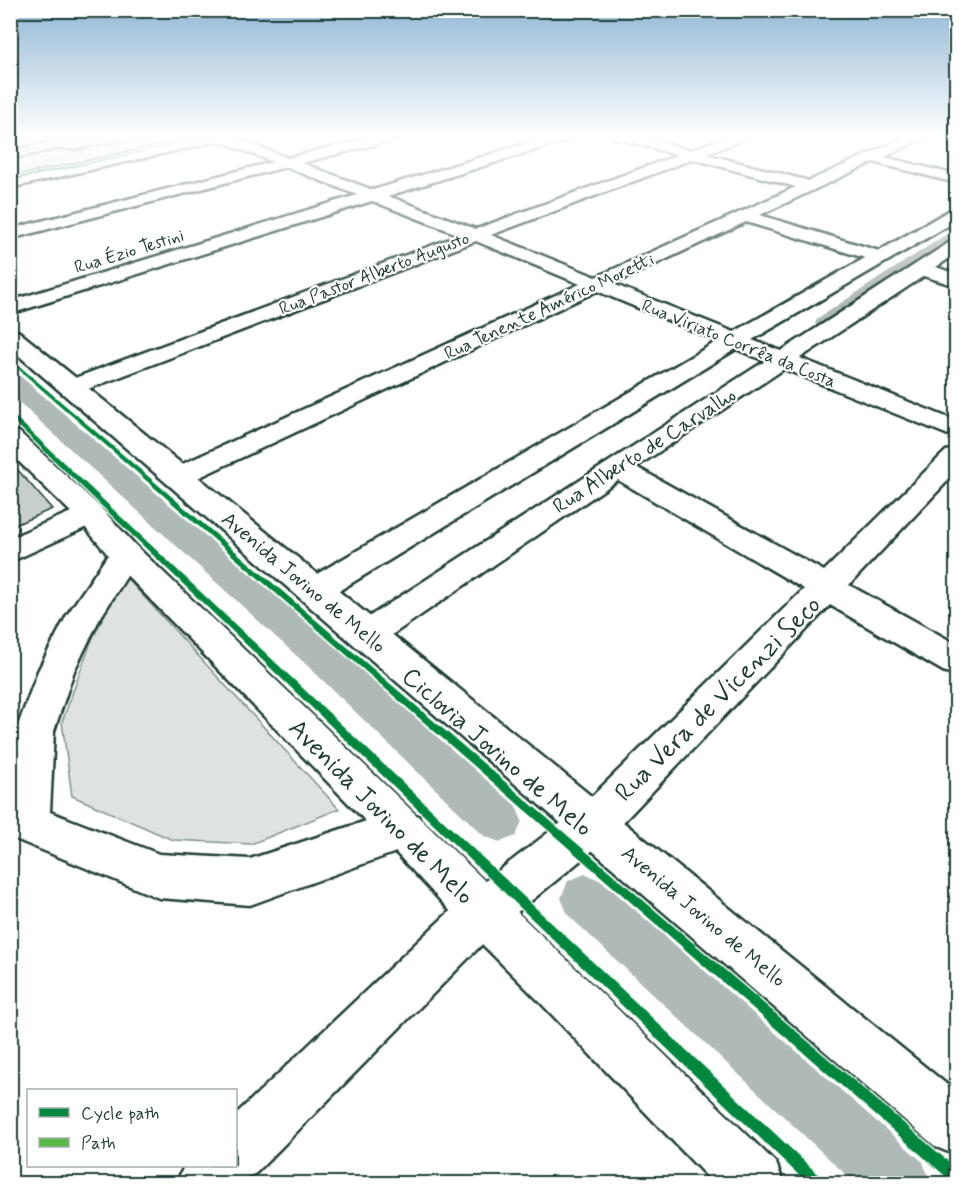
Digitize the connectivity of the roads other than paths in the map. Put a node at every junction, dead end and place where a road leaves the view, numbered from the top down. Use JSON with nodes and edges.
{"nodes":[{"id":1,"x":177,"y":191,"type":"edge"},
{"id":2,"x":360,"y":191,"type":"edge"},
{"id":3,"x":385,"y":191,"type":"edge"},
{"id":4,"x":592,"y":191,"type":"edge"},
{"id":5,"x":801,"y":191,"type":"edge"},
{"id":6,"x":371,"y":195,"type":"junction"},
{"id":7,"x":957,"y":214,"type":"edge"},
{"id":8,"x":744,"y":216,"type":"junction"},
{"id":9,"x":10,"y":234,"type":"edge"},
{"id":10,"x":475,"y":235,"type":"junction"},
{"id":11,"x":957,"y":246,"type":"edge"},
{"id":12,"x":881,"y":257,"type":"junction"},
{"id":13,"x":923,"y":269,"type":"junction"},
{"id":14,"x":957,"y":280,"type":"edge"},
{"id":15,"x":594,"y":285,"type":"junction"},
{"id":16,"x":10,"y":308,"type":"edge"},
{"id":17,"x":10,"y":336,"type":"edge"},
{"id":18,"x":734,"y":341,"type":"junction"},
{"id":19,"x":782,"y":360,"type":"junction"},
{"id":20,"x":72,"y":387,"type":"junction"},
{"id":21,"x":957,"y":430,"type":"edge"},
{"id":22,"x":10,"y":438,"type":"edge"},
{"id":23,"x":957,"y":457,"type":"edge"},
{"id":24,"x":617,"y":468,"type":"junction"},
{"id":25,"x":177,"y":477,"type":"junction"},
{"id":26,"x":90,"y":514,"type":"junction"},
{"id":27,"x":10,"y":551,"type":"edge"},
{"id":28,"x":125,"y":554,"type":"junction"},
{"id":29,"x":826,"y":586,"type":"junction"},
{"id":30,"x":315,"y":590,"type":"junction"},
{"id":31,"x":368,"y":634,"type":"junction"},
{"id":32,"x":957,"y":661,"type":"edge"},
{"id":33,"x":594,"y":823,"type":"junction"},
{"id":34,"x":19,"y":829,"type":"edge"},
{"id":35,"x":403,"y":830,"type":"junction"},
{"id":36,"x":482,"y":912,"type":"junction"},
{"id":37,"x":957,"y":1127,"type":"edge"},
{"id":38,"x":237,"y":1152,"type":"edge"},
{"id":39,"x":222,"y":1167,"type":"edge"},
{"id":40,"x":205,"y":1184,"type":"edge"},
{"id":41,"x":755,"y":1184,"type":"edge"}],
"edges":[{"from":1,"to":9,"type":"street"},
{"from":2,"to":6,"type":"street","name":"Rua Viriato Corrêa da Costa"},
{"from":3,"to":6,"type":"street","name":"Rua Ézio Testini"},
{"from":4,"to":10,"type":"street","name":"Rua Pastor Alberto Augusto"},
{"from":5,"to":8,"type":"street","name":"Rua Tenente Américo Moretti"},
{"from":6,"to":10,"type":"street","name":"Rua Viriato Corrêa da Costa"},
{"from":6,"to":16,"type":"street","name":"Rua Ézio Testini"},
{"from":7,"to":12,"type":"street","name":"Rua Alberto de Carvalho"},
{"from":8,"to":12,"type":"street"},
{"from":8,"to":15,"type":"street","name":"Rua Tenente Américo Moretti"},
{"from":10,"to":15,"type":"street","name":"Rua Viriato Corrêa da Costa"},
{"from":10,"to":20,"type":"street","name":"Rua Pastor Alberto Augusto"},
{"from":11,"to":13,"type":"street","name":"Rua Alberto de Carvalho"},
{"from":12,"to":18,"type":"street","name":"Rua Alberto de Carvalho"},
{"from":13,"to":14,"type":"street"},
{"from":13,"to":19,"type":"street","name":"Rua Alberto de Carvalho"},
{"from":15,"to":18,"type":"street","name":"Rua Viriato Corrêa da Costa"},
{"from":15,"to":25,"type":"street","name":"Rua Tenente Américo Moretti"},
{"from":17,"to":20,"type":"street","name":"Avenida Jovino de Mello"},
{"from":18,"to":19,"type":"street","name":"Rua Viriato Corrêa da Costa"},
{"from":18,"to":30,"type":"street","name":"Rua Alberto de Carvalho"},
{"from":19,"to":21,"type":"street","name":"Rua Viriato Corrêa da Costa"},
{"from":19,"to":24,"type":"street","name":"Rua Alberto de Carvalho"},
{"from":20,"to":25,"type":"street","name":"Avenida Jovino de Mello"},
{"from":22,"to":26,"type":"street","name":"Avenida Jovino de Melo"},
{"from":23,"to":29,"type":"street","name":"Rua Vera de Vicenzi Seco"},
{"from":24,"to":29,"type":"street"},
{"from":24,"to":31,"type":"street","name":"Rua Alberto de Carvalho"},
{"from":25,"to":30,"type":"street","name":"Avenida Jovino de Mello"},
{"from":26,"to":27,"type":"street"},
{"from":26,"to":28,"type":"street","name":"Avenida Jovino de Melo"},
{"from":28,"to":34,"type":"street"},
{"from":28,"to":35,"type":"street","name":"Avenida Jovino de Melo"},
{"from":29,"to":32,"type":"street"},
{"from":29,"to":33,"type":"street","name":"Rua Vera de Vicenzi Seco"},
{"from":30,"to":31,"type":"street","name":"Avenida Jovino de Mello"},
{"from":31,"to":33,"type":"street","name":"Avenida Jovino de Mello"},
{"from":33,"to":36,"type":"street","name":"Rua Vera de Vicenzi Seco"},
{"from":33,"to":37,"type":"street","name":"Avenida Jovino de Mello"},
{"from":34,"to":35,"type":"street"},
{"from":35,"to":36,"type":"street","name":"Avenida Jovino de Melo"},
{"from":36,"to":38,"type":"street","name":"Rua Vera de Vicenzi Seco"},
{"from":36,"to":41,"type":"street","name":"Avenida Jovino de Melo"},
{"from":39,"to":40,"type":"street"}]}
